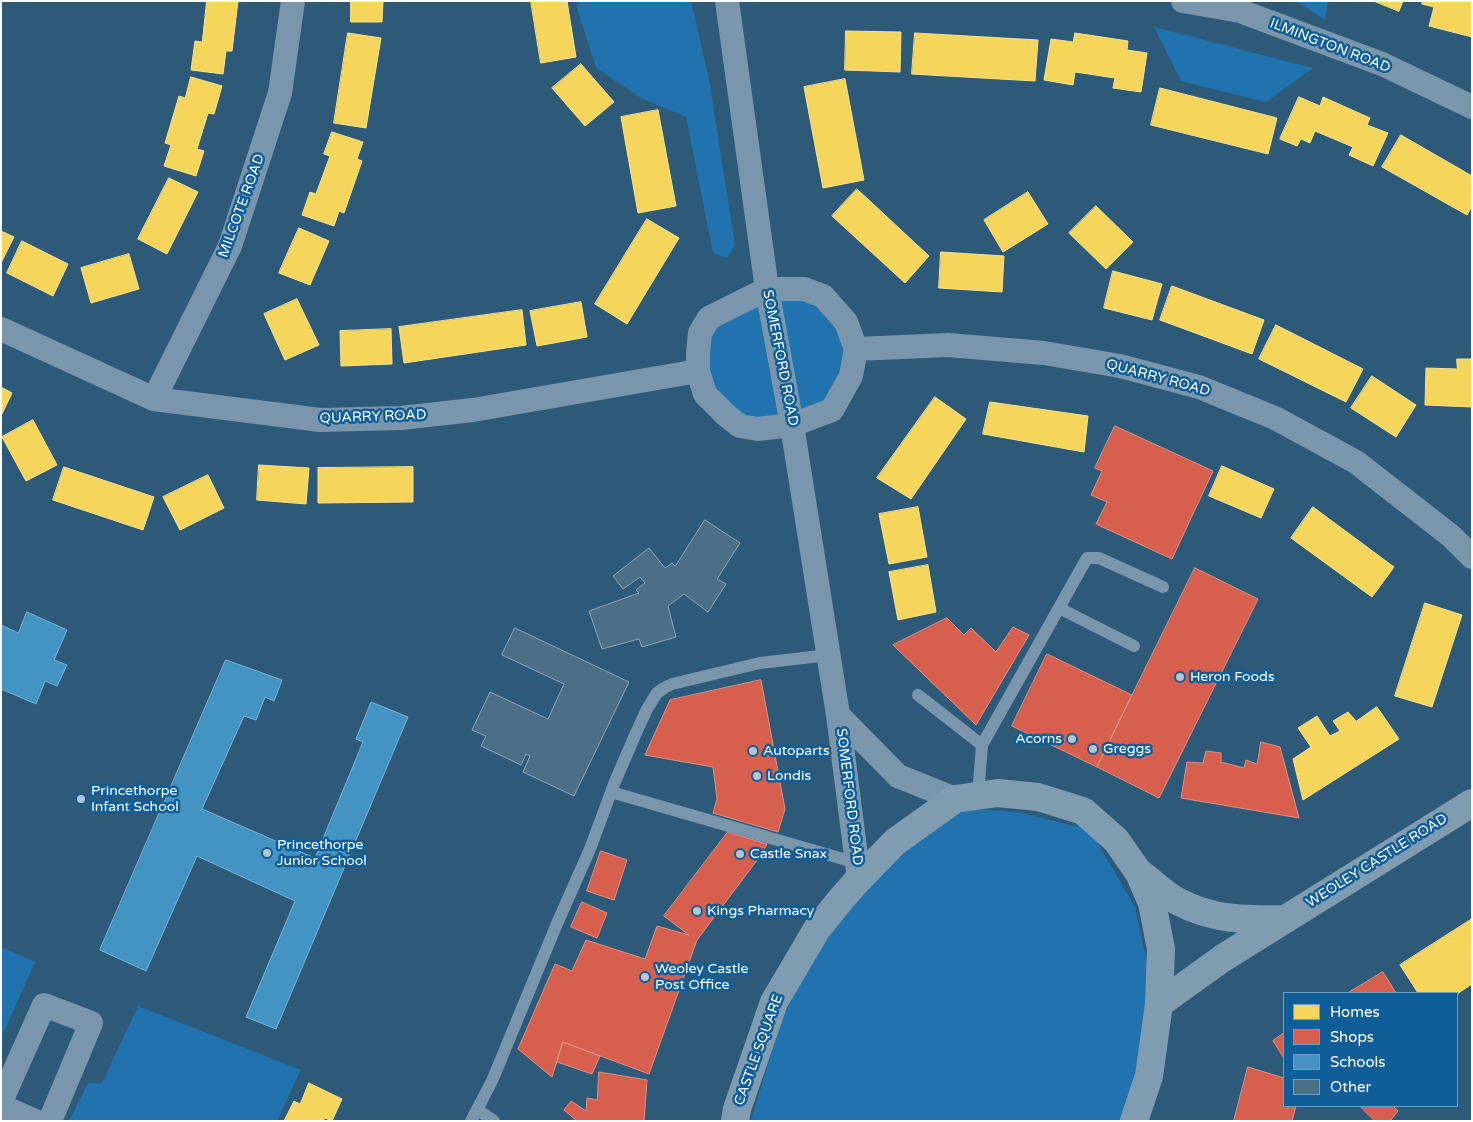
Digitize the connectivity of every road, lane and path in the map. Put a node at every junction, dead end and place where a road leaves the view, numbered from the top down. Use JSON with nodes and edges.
{"nodes":[{"id":1,"x":293,"y":1,"type":"edge"},
{"id":2,"x":727,"y":1,"type":"edge"},
{"id":3,"x":1183,"y":1,"type":"edge"},
{"id":4,"x":1241,"y":6,"type":"edge"},
{"id":5,"x":1472,"y":107,"type":"edge"},
{"id":6,"x":767,"y":290,"type":"junction"},
{"id":7,"x":1,"y":329,"type":"edge"},
{"id":8,"x":856,"y":349,"type":"junction"},
{"id":9,"x":698,"y":371,"type":"junction"},
{"id":10,"x":154,"y":398,"type":"junction"},
{"id":11,"x":792,"y":425,"type":"junction"},
{"id":12,"x":1472,"y":557,"type":"edge"},
{"id":13,"x":1163,"y":587,"type":"dead end"},
{"id":14,"x":1059,"y":608,"type":"junction"},
{"id":15,"x":1134,"y":646,"type":"dead end"},
{"id":16,"x":829,"y":655,"type":"junction"},
{"id":17,"x":918,"y":694,"type":"dead end"},
{"id":18,"x":838,"y":715,"type":"junction"},
{"id":19,"x":982,"y":745,"type":"junction"},
{"id":20,"x":610,"y":792,"type":"junction"},
{"id":21,"x":966,"y":797,"type":"junction"},
{"id":22,"x":1472,"y":802,"type":"edge"},
{"id":23,"x":858,"y":871,"type":"junction"},
{"id":24,"x":1139,"y":872,"type":"junction"},
{"id":25,"x":1283,"y":919,"type":"junction"},
{"id":26,"x":1159,"y":1004,"type":"junction"},
{"id":27,"x":1,"y":1101,"type":"edge"},
{"id":28,"x":1,"y":1106,"type":"edge"},
{"id":29,"x":475,"y":1115,"type":"edge"},
{"id":30,"x":35,"y":1121,"type":"edge"},
{"id":31,"x":50,"y":1121,"type":"edge"},
{"id":32,"x":494,"y":1121,"type":"edge"},
{"id":33,"x":735,"y":1121,"type":"edge"},
{"id":34,"x":1134,"y":1121,"type":"edge"}],
"edges":[{"from":1,"to":10,"type":"street","name":"MILCOTE ROAD"},
{"from":2,"to":6,"type":"street","name":"SOMERFORD ROAD"},
{"from":3,"to":4,"type":"street","name":"ILMINGTON ROAD"},
{"from":4,"to":5,"type":"street","name":"ILMINGTON ROAD"},
{"from":6,"to":8,"type":"street"},
{"from":6,"to":9,"type":"street"},
{"from":6,"to":11,"type":"street","name":"SOMERFORD ROAD"},
{"from":7,"to":10,"type":"street","name":"QUARRY ROAD"},
{"from":8,"to":11,"type":"street"},
{"from":8,"to":12,"type":"street","name":"QUARRY ROAD"},
{"from":9,"to":10,"type":"street","name":"QUARRY ROAD"},
{"from":9,"to":11,"type":"street"},
{"from":11,"to":16,"type":"street","name":"SOMERFORD ROAD"},
{"from":13,"to":14,"type":"lane"},
{"from":14,"to":15,"type":"lane"},
{"from":14,"to":19,"type":"lane"},
{"from":16,"to":18,"type":"street","name":"SOMERFORD ROAD"},
{"from":16,"to":20,"type":"lane"},
{"from":17,"to":19,"type":"lane"},
{"from":18,"to":21,"type":"street","name":"SOMERFORD ROAD"},
{"from":18,"to":23,"type":"street","name":"SOMERFORD ROAD"},
{"from":19,"to":21,"type":"lane"},
{"from":20,"to":23,"type":"lane"},
{"from":20,"to":29,"type":"lane"},
{"from":21,"to":23,"type":"street","name":"CASTLE SQUARE"},
{"from":21,"to":24,"type":"street","name":"CASTLE SQUARE"},
{"from":22,"to":25,"type":"street","name":"WEOLEY CASTLE ROAD"},
{"from":23,"to":33,"type":"street","name":"CASTLE SQUARE"},
{"from":24,"to":25,"type":"street"},
{"from":24,"to":26,"type":"street","name":"CASTLE SQUARE"},
{"from":25,"to":26,"type":"street","name":"WEOLEY CASTLE ROAD"},
{"from":26,"to":34,"type":"street","name":"CASTLE SQUARE"},
{"from":27,"to":31,"type":"street"},
{"from":28,"to":30,"type":"street"},
{"from":29,"to":32,"type":"lane"}]}
